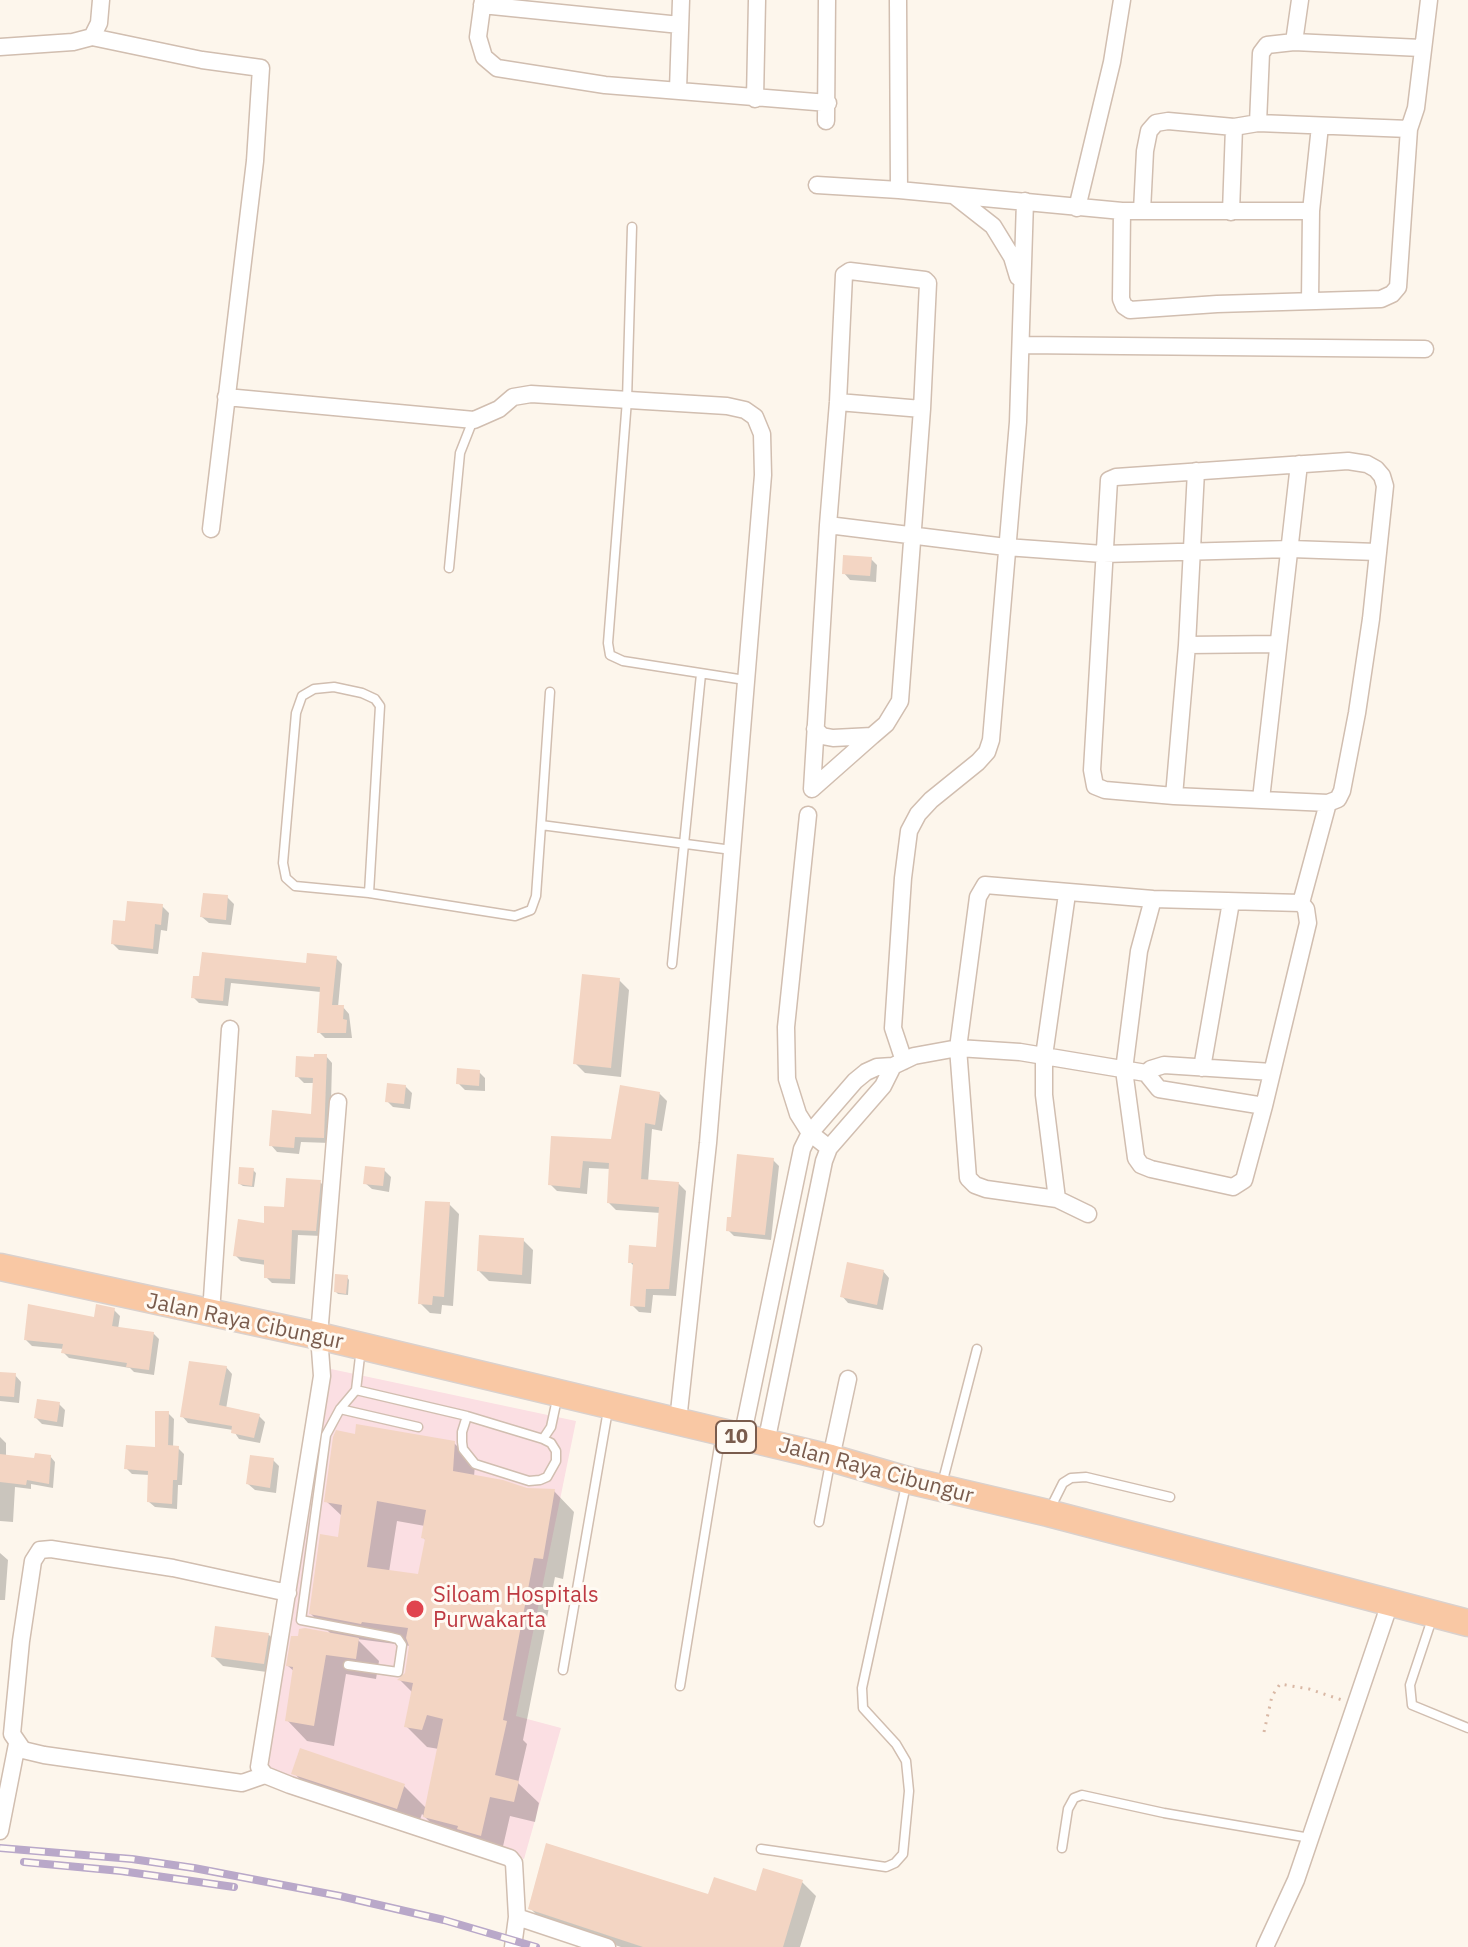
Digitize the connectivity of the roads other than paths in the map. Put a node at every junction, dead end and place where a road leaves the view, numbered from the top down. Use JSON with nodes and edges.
{"nodes":[{"id":1,"x":101,"y":0,"type":"edge"},
{"id":2,"x":681,"y":0,"type":"edge"},
{"id":3,"x":757,"y":0,"type":"edge"},
{"id":4,"x":827,"y":0,"type":"edge"},
{"id":5,"x":898,"y":0,"type":"edge"},
{"id":6,"x":1122,"y":0,"type":"edge"},
{"id":7,"x":1300,"y":0,"type":"edge"},
{"id":8,"x":1429,"y":0,"type":"edge"},
{"id":9,"x":482,"y":2,"type":"edge"},
{"id":10,"x":680,"y":25,"type":"junction"},
{"id":11,"x":92,"y":37,"type":"junction"},
{"id":12,"x":1294,"y":42,"type":"junction"},
{"id":13,"x":0,"y":47,"type":"edge"},
{"id":14,"x":1421,"y":48,"type":"junction"},
{"id":15,"x":678,"y":90,"type":"junction"},
{"id":16,"x":755,"y":99,"type":"junction"},
{"id":17,"x":828,"y":103,"type":"junction"},
{"id":18,"x":826,"y":121,"type":"dead end"},
{"id":19,"x":1258,"y":123,"type":"junction"},
{"id":20,"x":1320,"y":126,"type":"junction"},
{"id":21,"x":1234,"y":127,"type":"junction"},
{"id":22,"x":1409,"y":129,"type":"junction"},
{"id":23,"x":817,"y":185,"type":"dead end"},
{"id":24,"x":899,"y":190,"type":"junction"},
{"id":25,"x":955,"y":196,"type":"junction"},
{"id":26,"x":1025,"y":201,"type":"junction"},
{"id":27,"x":1077,"y":208,"type":"junction"},
{"id":28,"x":1122,"y":211,"type":"junction"},
{"id":29,"x":1142,"y":211,"type":"junction"},
{"id":30,"x":1311,"y":211,"type":"junction"},
{"id":31,"x":1231,"y":212,"type":"junction"},
{"id":32,"x":632,"y":227,"type":"dead end"},
{"id":33,"x":1023,"y":293,"type":"junction"},
{"id":34,"x":1310,"y":301,"type":"junction"},
{"id":35,"x":1022,"y":345,"type":"junction"},
{"id":36,"x":1425,"y":349,"type":"dead end"},
{"id":37,"x":226,"y":397,"type":"junction"},
{"id":38,"x":627,"y":400,"type":"junction"},
{"id":39,"x":838,"y":402,"type":"junction"},
{"id":40,"x":922,"y":409,"type":"junction"},
{"id":41,"x":474,"y":420,"type":"junction"},
{"id":42,"x":1299,"y":464,"type":"junction"},
{"id":43,"x":1196,"y":471,"type":"junction"},
{"id":44,"x":828,"y":525,"type":"junction"},
{"id":45,"x":211,"y":529,"type":"dead end"},
{"id":46,"x":911,"y":536,"type":"junction"},
{"id":47,"x":1006,"y":547,"type":"junction"},
{"id":48,"x":1192,"y":549,"type":"junction"},
{"id":49,"x":1291,"y":549,"type":"junction"},
{"id":50,"x":1377,"y":552,"type":"junction"},
{"id":51,"x":1103,"y":554,"type":"junction"},
{"id":52,"x":449,"y":568,"type":"dead end"},
{"id":53,"x":1278,"y":644,"type":"junction"},
{"id":54,"x":1187,"y":645,"type":"junction"},
{"id":55,"x":701,"y":674,"type":"junction"},
{"id":56,"x":745,"y":680,"type":"junction"},
{"id":57,"x":550,"y":692,"type":"dead end"},
{"id":58,"x":815,"y":729,"type":"junction"},
{"id":59,"x":872,"y":736,"type":"junction"},
{"id":60,"x":1174,"y":796,"type":"junction"},
{"id":61,"x":1261,"y":799,"type":"junction"},
{"id":62,"x":1328,"y":803,"type":"junction"},
{"id":63,"x":808,"y":815,"type":"dead end"},
{"id":64,"x":541,"y":825,"type":"junction"},
{"id":65,"x":685,"y":843,"type":"junction"},
{"id":66,"x":732,"y":850,"type":"junction"},
{"id":67,"x":369,"y":893,"type":"junction"},
{"id":68,"x":1067,"y":894,"type":"junction"},
{"id":69,"x":1153,"y":899,"type":"junction"},
{"id":70,"x":1231,"y":902,"type":"junction"},
{"id":71,"x":1301,"y":903,"type":"junction"},
{"id":72,"x":672,"y":964,"type":"dead end"},
{"id":73,"x":230,"y":1029,"type":"dead end"},
{"id":74,"x":958,"y":1048,"type":"junction"},
{"id":75,"x":1044,"y":1056,"type":"junction"},
{"id":76,"x":898,"y":1064,"type":"junction"},
{"id":77,"x":1202,"y":1068,"type":"junction"},
{"id":78,"x":1124,"y":1070,"type":"junction"},
{"id":79,"x":1272,"y":1072,"type":"junction"},
{"id":80,"x":1146,"y":1073,"type":"junction"},
{"id":81,"x":338,"y":1102,"type":"dead end"},
{"id":82,"x":1264,"y":1106,"type":"junction"},
{"id":83,"x":810,"y":1133,"type":"junction"},
{"id":84,"x":829,"y":1148,"type":"junction"},
{"id":85,"x":1057,"y":1199,"type":"junction"},
{"id":86,"x":1088,"y":1214,"type":"dead end"},
{"id":87,"x":779,"y":1258,"type":"junction"},
{"id":88,"x":802,"y":1264,"type":"junction"},
{"id":89,"x":0,"y":1267,"type":"edge"},
{"id":90,"x":211,"y":1313,"type":"junction"},
{"id":91,"x":319,"y":1336,"type":"junction"},
{"id":92,"x":361,"y":1347,"type":"junction"},
{"id":93,"x":977,"y":1349,"type":"dead end"},
{"id":94,"x":848,"y":1379,"type":"dead end"},
{"id":95,"x":356,"y":1390,"type":"junction"},
{"id":96,"x":559,"y":1393,"type":"junction"},
{"id":97,"x":608,"y":1405,"type":"junction"},
{"id":98,"x":340,"y":1409,"type":"junction"},
{"id":99,"x":467,"y":1416,"type":"junction"},
{"id":100,"x":678,"y":1421,"type":"junction"},
{"id":101,"x":418,"y":1427,"type":"dead end"},
{"id":102,"x":743,"y":1438,"type":"junction"},
{"id":103,"x":543,"y":1439,"type":"junction"},
{"id":104,"x":831,"y":1458,"type":"junction"},
{"id":105,"x":907,"y":1480,"type":"junction"},
{"id":106,"x":940,"y":1489,"type":"junction"},
{"id":107,"x":1170,"y":1497,"type":"dead end"},
{"id":108,"x":1048,"y":1513,"type":"junction"},
{"id":109,"x":819,"y":1522,"type":"dead end"},
{"id":110,"x":288,"y":1593,"type":"junction"},
{"id":111,"x":1390,"y":1603,"type":"junction"},
{"id":112,"x":1434,"y":1613,"type":"junction"},
{"id":113,"x":1468,"y":1623,"type":"edge"},
{"id":114,"x":348,"y":1665,"type":"dead end"},
{"id":115,"x":563,"y":1670,"type":"dead end"},
{"id":116,"x":680,"y":1686,"type":"dead end"},
{"id":117,"x":1468,"y":1728,"type":"edge"},
{"id":118,"x":17,"y":1744,"type":"junction"},
{"id":119,"x":265,"y":1775,"type":"junction"},
{"id":120,"x":0,"y":1831,"type":"edge"},
{"id":121,"x":1310,"y":1838,"type":"junction"},
{"id":122,"x":1062,"y":1848,"type":"dead end"},
{"id":123,"x":761,"y":1849,"type":"dead end"},
{"id":124,"x":517,"y":1917,"type":"junction"},
{"id":125,"x":513,"y":1947,"type":"edge"},
{"id":126,"x":607,"y":1947,"type":"edge"},
{"id":127,"x":1265,"y":1947,"type":"edge"}],
"edges":[{"from":1,"to":11,"type":"street"},
{"from":2,"to":10,"type":"street"},
{"from":3,"to":16,"type":"street"},
{"from":4,"to":17,"type":"street"},
{"from":5,"to":24,"type":"street"},
{"from":6,"to":27,"type":"street"},
{"from":7,"to":12,"type":"street"},
{"from":8,"to":14,"type":"street"},
{"from":9,"to":10,"type":"street"},
{"from":9,"to":15,"type":"street"},
{"from":10,"to":15,"type":"street"},
{"from":11,"to":13,"type":"street"},
{"from":11,"to":37,"type":"street"},
{"from":12,"to":14,"type":"street"},
{"from":12,"to":19,"type":"street"},
{"from":14,"to":22,"type":"street"},
{"from":15,"to":16,"type":"street"},
{"from":16,"to":17,"type":"street"},
{"from":17,"to":18,"type":"street"},
{"from":19,"to":20,"type":"street"},
{"from":19,"to":21,"type":"street"},
{"from":20,"to":22,"type":"street"},
{"from":20,"to":30,"type":"street"},
{"from":21,"to":29,"type":"street"},
{"from":21,"to":31,"type":"street"},
{"from":22,"to":34,"type":"street"},
{"from":23,"to":24,"type":"street"},
{"from":24,"to":25,"type":"street"},
{"from":25,"to":26,"type":"street"},
{"from":25,"to":33,"type":"street"},
{"from":26,"to":27,"type":"street"},
{"from":26,"to":33,"type":"street"},
{"from":27,"to":28,"type":"street"},
{"from":28,"to":29,"type":"street"},
{"from":28,"to":34,"type":"street"},
{"from":29,"to":31,"type":"street"},
{"from":30,"to":31,"type":"street"},
{"from":30,"to":34,"type":"street"},
{"from":32,"to":38,"type":"lane"},
{"from":33,"to":35,"type":"street"},
{"from":35,"to":36,"type":"street"},
{"from":35,"to":47,"type":"street"},
{"from":37,"to":41,"type":"street"},
{"from":37,"to":45,"type":"street"},
{"from":38,"to":41,"type":"street"},
{"from":38,"to":55,"type":"lane"},
{"from":38,"to":56,"type":"street"},
{"from":39,"to":40,"type":"street"},
{"from":39,"to":40,"type":"street"},
{"from":39,"to":44,"type":"street"},
{"from":40,"to":46,"type":"street"},
{"from":41,"to":52,"type":"lane"},
{"from":42,"to":43,"type":"street"},
{"from":42,"to":49,"type":"street"},
{"from":42,"to":50,"type":"street"},
{"from":43,"to":48,"type":"street"},
{"from":43,"to":51,"type":"street"},
{"from":44,"to":46,"type":"street"},
{"from":44,"to":58,"type":"street"},
{"from":46,"to":47,"type":"street"},
{"from":46,"to":59,"type":"street"},
{"from":47,"to":51,"type":"street"},
{"from":47,"to":76,"type":"street"},
{"from":48,"to":49,"type":"street"},
{"from":48,"to":51,"type":"street"},
{"from":48,"to":54,"type":"street"},
{"from":49,"to":50,"type":"street"},
{"from":49,"to":53,"type":"street"},
{"from":50,"to":62,"type":"street"},
{"from":51,"to":60,"type":"street"},
{"from":53,"to":54,"type":"street"},
{"from":53,"to":61,"type":"street"},
{"from":54,"to":60,"type":"street"},
{"from":55,"to":56,"type":"lane"},
{"from":55,"to":65,"type":"lane"},
{"from":56,"to":66,"type":"street"},
{"from":57,"to":64,"type":"lane"},
{"from":58,"to":59,"type":"street"},
{"from":58,"to":59,"type":"street"},
{"from":60,"to":61,"type":"street"},
{"from":61,"to":62,"type":"street"},
{"from":62,"to":71,"type":"street"},
{"from":63,"to":83,"type":"street"},
{"from":64,"to":65,"type":"lane"},
{"from":64,"to":67,"type":"lane"},
{"from":65,"to":66,"type":"lane"},
{"from":65,"to":72,"type":"lane"},
{"from":66,"to":100,"type":"street"},
{"from":67,"to":67,"type":"lane"},
{"from":68,"to":69,"type":"street"},
{"from":68,"to":74,"type":"street"},
{"from":68,"to":75,"type":"street"},
{"from":69,"to":70,"type":"street"},
{"from":69,"to":78,"type":"street"},
{"from":70,"to":71,"type":"street"},
{"from":70,"to":77,"type":"street"},
{"from":71,"to":79,"type":"street"},
{"from":73,"to":90,"type":"street"},
{"from":74,"to":75,"type":"street"},
{"from":74,"to":76,"type":"street"},
{"from":74,"to":85,"type":"street"},
{"from":75,"to":78,"type":"street"},
{"from":75,"to":85,"type":"street"},
{"from":76,"to":83,"type":"street"},
{"from":76,"to":84,"type":"street"},
{"from":77,"to":79,"type":"street"},
{"from":77,"to":80,"type":"street"},
{"from":78,"to":80,"type":"street"},
{"from":78,"to":82,"type":"street"},
{"from":79,"to":82,"type":"street"},
{"from":80,"to":82,"type":"street"},
{"from":81,"to":91,"type":"street"},
{"from":83,"to":84,"type":"street"},
{"from":83,"to":87,"type":"street"},
{"from":84,"to":88,"type":"street"},
{"from":85,"to":86,"type":"street"},
{"from":87,"to":88,"type":"street"},
{"from":87,"to":102,"type":"street"},
{"from":88,"to":102,"type":"street"},
{"from":89,"to":90,"type":"highway","name":"Jalan Raya Cibungur","number":"10"},
{"from":90,"to":91,"type":"highway","name":"Jalan Raya Cibungur","number":"10"},
{"from":91,"to":92,"type":"highway","name":"Jalan Raya Cibungur","number":"10"},
{"from":91,"to":110,"type":"street"},
{"from":92,"to":95,"type":"lane"},
{"from":92,"to":96,"type":"highway","name":"Jalan Raya Cibungur","number":"10"},
{"from":93,"to":106,"type":"lane"},
{"from":94,"to":104,"type":"street"},
{"from":95,"to":98,"type":"lane"},
{"from":95,"to":99,"type":"lane"},
{"from":96,"to":97,"type":"highway","name":"Jalan Raya Cibungur","number":"10"},
{"from":96,"to":103,"type":"lane"},
{"from":97,"to":100,"type":"highway","name":"Jalan Raya Cibungur","number":"10"},
{"from":97,"to":115,"type":"lane"},
{"from":98,"to":101,"type":"lane"},
{"from":98,"to":114,"type":"lane"},
{"from":99,"to":103,"type":"lane"},
{"from":99,"to":103,"type":"lane"},
{"from":100,"to":102,"type":"highway","name":"Jalan Raya Cibungur","number":"10"},
{"from":102,"to":104,"type":"highway","name":"Jalan Raya Cibungur","number":"10"},
{"from":102,"to":116,"type":"lane"},
{"from":104,"to":105,"type":"highway","name":"Jalan Raya Cibungur","number":"10"},
{"from":104,"to":109,"type":"lane"},
{"from":105,"to":106,"type":"highway","name":"Jalan Raya Cibungur","number":"10"},
{"from":105,"to":123,"type":"lane"},
{"from":106,"to":108,"type":"highway","name":"Jalan Raya Cibungur","number":"10"},
{"from":107,"to":108,"type":"lane"},
{"from":108,"to":111,"type":"highway","name":"Jalan Raya Cibungur","number":"10"},
{"from":110,"to":118,"type":"street"},
{"from":110,"to":119,"type":"street"},
{"from":111,"to":112,"type":"highway","name":"Jalan Raya Cibungur","number":"10"},
{"from":111,"to":121,"type":"street"},
{"from":112,"to":113,"type":"highway","name":"Jalan Raya Cibungur","number":"10"},
{"from":112,"to":117,"type":"lane"},
{"from":118,"to":119,"type":"street"},
{"from":118,"to":120,"type":"street"},
{"from":119,"to":124,"type":"street"},
{"from":121,"to":122,"type":"lane"},
{"from":121,"to":127,"type":"street"},
{"from":124,"to":125,"type":"street"},
{"from":124,"to":126,"type":"street"}]}
